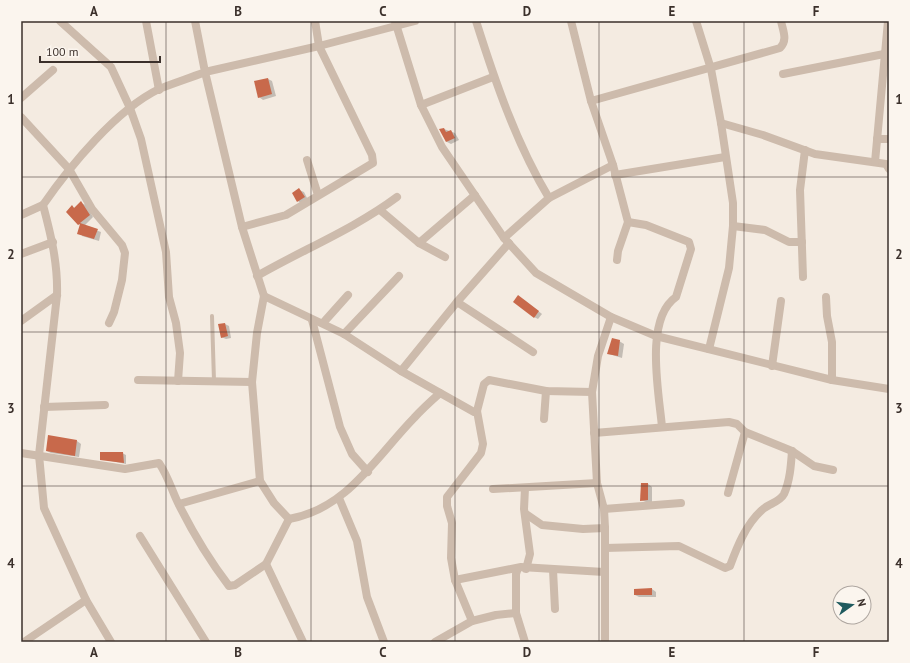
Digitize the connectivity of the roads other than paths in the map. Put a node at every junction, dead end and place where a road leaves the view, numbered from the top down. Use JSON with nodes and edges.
{"nodes":[{"id":1,"x":60,"y":21,"type":"edge"},
{"id":2,"x":146,"y":21,"type":"edge"},
{"id":3,"x":195,"y":21,"type":"edge"},
{"id":4,"x":315,"y":21,"type":"edge"},
{"id":5,"x":415,"y":21,"type":"edge"},
{"id":6,"x":476,"y":21,"type":"edge"},
{"id":7,"x":571,"y":21,"type":"edge"},
{"id":8,"x":696,"y":21,"type":"edge"},
{"id":9,"x":781,"y":21,"type":"edge"},
{"id":10,"x":888,"y":21,"type":"edge"},
{"id":11,"x":396,"y":23,"type":"edge"},
{"id":12,"x":319,"y":46,"type":"junction"},
{"id":13,"x":887,"y":53,"type":"edge"},
{"id":14,"x":711,"y":69,"type":"junction"},
{"id":15,"x":53,"y":70,"type":"dead end"},
{"id":16,"x":205,"y":72,"type":"junction"},
{"id":17,"x":783,"y":74,"type":"dead end"},
{"id":18,"x":493,"y":77,"type":"junction"},
{"id":19,"x":159,"y":90,"type":"junction"},
{"id":20,"x":21,"y":98,"type":"edge"},
{"id":21,"x":592,"y":101,"type":"junction"},
{"id":22,"x":421,"y":105,"type":"junction"},
{"id":23,"x":130,"y":108,"type":"junction"},
{"id":24,"x":21,"y":117,"type":"edge"},
{"id":25,"x":721,"y":123,"type":"junction"},
{"id":26,"x":877,"y":139,"type":"junction"},
{"id":27,"x":889,"y":139,"type":"edge"},
{"id":28,"x":805,"y":150,"type":"junction"},
{"id":29,"x":725,"y":157,"type":"junction"},
{"id":30,"x":307,"y":160,"type":"dead end"},
{"id":31,"x":875,"y":162,"type":"junction"},
{"id":32,"x":613,"y":165,"type":"junction"},
{"id":33,"x":69,"y":169,"type":"junction"},
{"id":34,"x":889,"y":169,"type":"edge"},
{"id":35,"x":615,"y":175,"type":"junction"},
{"id":36,"x":318,"y":195,"type":"junction"},
{"id":37,"x":475,"y":196,"type":"junction"},
{"id":38,"x":397,"y":197,"type":"dead end"},
{"id":39,"x":549,"y":198,"type":"junction"},
{"id":40,"x":43,"y":205,"type":"junction"},
{"id":41,"x":380,"y":210,"type":"junction"},
{"id":42,"x":21,"y":215,"type":"edge"},
{"id":43,"x":628,"y":222,"type":"junction"},
{"id":44,"x":733,"y":226,"type":"junction"},
{"id":45,"x":242,"y":227,"type":"junction"},
{"id":46,"x":507,"y":241,"type":"junction"},
{"id":47,"x":53,"y":242,"type":"junction"},
{"id":48,"x":802,"y":242,"type":"junction"},
{"id":49,"x":419,"y":243,"type":"junction"},
{"id":50,"x":21,"y":254,"type":"edge"},
{"id":51,"x":445,"y":257,"type":"dead end"},
{"id":52,"x":617,"y":260,"type":"dead end"},
{"id":53,"x":257,"y":276,"type":"junction"},
{"id":54,"x":399,"y":276,"type":"dead end"},
{"id":55,"x":803,"y":277,"type":"dead end"},
{"id":56,"x":57,"y":295,"type":"junction"},
{"id":57,"x":348,"y":295,"type":"dead end"},
{"id":58,"x":264,"y":296,"type":"junction"},
{"id":59,"x":826,"y":297,"type":"dead end"},
{"id":60,"x":781,"y":301,"type":"dead end"},
{"id":61,"x":457,"y":302,"type":"junction"},
{"id":62,"x":212,"y":316,"type":"dead end"},
{"id":63,"x":612,"y":318,"type":"junction"},
{"id":64,"x":21,"y":320,"type":"edge"},
{"id":65,"x":312,"y":320,"type":"junction"},
{"id":66,"x":109,"y":323,"type":"dead end"},
{"id":67,"x":323,"y":323,"type":"junction"},
{"id":68,"x":344,"y":334,"type":"junction"},
{"id":69,"x":656,"y":336,"type":"junction"},
{"id":70,"x":709,"y":349,"type":"junction"},
{"id":71,"x":533,"y":352,"type":"dead end"},
{"id":72,"x":772,"y":366,"type":"junction"},
{"id":73,"x":401,"y":371,"type":"junction"},
{"id":74,"x":138,"y":380,"type":"dead end"},
{"id":75,"x":178,"y":380,"type":"junction"},
{"id":76,"x":832,"y":380,"type":"junction"},
{"id":77,"x":214,"y":381,"type":"junction"},
{"id":78,"x":252,"y":382,"type":"junction"},
{"id":79,"x":889,"y":389,"type":"edge"},
{"id":80,"x":546,"y":391,"type":"junction"},
{"id":81,"x":592,"y":392,"type":"junction"},
{"id":82,"x":440,"y":393,"type":"junction"},
{"id":83,"x":104,"y":405,"type":"dead end"},
{"id":84,"x":44,"y":407,"type":"junction"},
{"id":85,"x":477,"y":411,"type":"junction"},
{"id":86,"x":544,"y":419,"type":"dead end"},
{"id":87,"x":662,"y":427,"type":"junction"},
{"id":88,"x":745,"y":432,"type":"junction"},
{"id":89,"x":594,"y":433,"type":"junction"},
{"id":90,"x":792,"y":451,"type":"junction"},
{"id":91,"x":21,"y":453,"type":"edge"},
{"id":92,"x":39,"y":455,"type":"junction"},
{"id":93,"x":833,"y":470,"type":"dead end"},
{"id":94,"x":368,"y":472,"type":"junction"},
{"id":95,"x":260,"y":482,"type":"junction"},
{"id":96,"x":597,"y":483,"type":"junction"},
{"id":97,"x":525,"y":488,"type":"junction"},
{"id":98,"x":493,"y":489,"type":"dead end"},
{"id":99,"x":728,"y":493,"type":"dead end"},
{"id":100,"x":339,"y":498,"type":"junction"},
{"id":101,"x":681,"y":503,"type":"dead end"},
{"id":102,"x":178,"y":504,"type":"junction"},
{"id":103,"x":604,"y":509,"type":"junction"},
{"id":104,"x":526,"y":514,"type":"junction"},
{"id":105,"x":289,"y":519,"type":"junction"},
{"id":106,"x":535,"y":522,"type":"junction"},
{"id":107,"x":527,"y":525,"type":"junction"},
{"id":108,"x":605,"y":528,"type":"junction"},
{"id":109,"x":140,"y":536,"type":"dead end"},
{"id":110,"x":605,"y":548,"type":"junction"},
{"id":111,"x":266,"y":564,"type":"junction"},
{"id":112,"x":522,"y":569,"type":"junction"},
{"id":113,"x":553,"y":570,"type":"junction"},
{"id":114,"x":604,"y":572,"type":"junction"},
{"id":115,"x":455,"y":580,"type":"junction"},
{"id":116,"x":86,"y":600,"type":"junction"},
{"id":117,"x":555,"y":609,"type":"dead end"},
{"id":118,"x":516,"y":614,"type":"junction"},
{"id":119,"x":472,"y":621,"type":"junction"},
{"id":120,"x":440,"y":641,"type":"edge"},
{"id":121,"x":24,"y":642,"type":"edge"},
{"id":122,"x":110,"y":642,"type":"edge"},
{"id":123,"x":206,"y":642,"type":"edge"},
{"id":124,"x":303,"y":642,"type":"edge"},
{"id":125,"x":384,"y":642,"type":"edge"},
{"id":126,"x":525,"y":642,"type":"edge"},
{"id":127,"x":605,"y":642,"type":"edge"}],
"edges":[{"from":1,"to":23,"type":"street"},
{"from":2,"to":19,"type":"street"},
{"from":3,"to":16,"type":"street"},
{"from":4,"to":12,"type":"street"},
{"from":5,"to":11,"type":"street"},
{"from":6,"to":18,"type":"street"},
{"from":7,"to":21,"type":"street"},
{"from":8,"to":14,"type":"street"},
{"from":9,"to":14,"type":"street"},
{"from":10,"to":13,"type":"street"},
{"from":11,"to":12,"type":"street"},
{"from":11,"to":22,"type":"street"},
{"from":12,"to":16,"type":"street"},
{"from":12,"to":36,"type":"street"},
{"from":13,"to":17,"type":"street"},
{"from":13,"to":26,"type":"street"},
{"from":14,"to":21,"type":"street"},
{"from":14,"to":25,"type":"street"},
{"from":15,"to":20,"type":"street"},
{"from":16,"to":19,"type":"street"},
{"from":16,"to":45,"type":"street"},
{"from":18,"to":22,"type":"street"},
{"from":18,"to":39,"type":"street"},
{"from":19,"to":23,"type":"street"},
{"from":21,"to":32,"type":"street"},
{"from":22,"to":37,"type":"street"},
{"from":23,"to":33,"type":"street"},
{"from":23,"to":75,"type":"street"},
{"from":24,"to":33,"type":"street"},
{"from":25,"to":28,"type":"street"},
{"from":25,"to":29,"type":"street"},
{"from":26,"to":27,"type":"street"},
{"from":26,"to":31,"type":"street"},
{"from":28,"to":31,"type":"street"},
{"from":28,"to":48,"type":"street"},
{"from":29,"to":35,"type":"street"},
{"from":29,"to":44,"type":"street"},
{"from":30,"to":36,"type":"street"},
{"from":31,"to":34,"type":"street"},
{"from":32,"to":35,"type":"street"},
{"from":32,"to":39,"type":"street"},
{"from":33,"to":40,"type":"street"},
{"from":33,"to":66,"type":"street"},
{"from":35,"to":43,"type":"street"},
{"from":36,"to":45,"type":"street"},
{"from":37,"to":46,"type":"street"},
{"from":37,"to":49,"type":"street"},
{"from":38,"to":41,"type":"street"},
{"from":39,"to":46,"type":"street"},
{"from":40,"to":42,"type":"street"},
{"from":40,"to":47,"type":"street"},
{"from":41,"to":49,"type":"street"},
{"from":41,"to":53,"type":"street"},
{"from":43,"to":52,"type":"street"},
{"from":43,"to":69,"type":"street"},
{"from":44,"to":48,"type":"street"},
{"from":44,"to":70,"type":"street"},
{"from":45,"to":53,"type":"street"},
{"from":46,"to":61,"type":"street"},
{"from":46,"to":63,"type":"street"},
{"from":47,"to":50,"type":"street"},
{"from":47,"to":56,"type":"street"},
{"from":48,"to":55,"type":"street"},
{"from":49,"to":51,"type":"street"},
{"from":53,"to":58,"type":"street"},
{"from":54,"to":68,"type":"street"},
{"from":56,"to":64,"type":"street"},
{"from":56,"to":84,"type":"street"},
{"from":57,"to":67,"type":"street"},
{"from":58,"to":65,"type":"street"},
{"from":58,"to":78,"type":"street"},
{"from":59,"to":76,"type":"street"},
{"from":60,"to":72,"type":"street"},
{"from":61,"to":71,"type":"street"},
{"from":61,"to":73,"type":"street"},
{"from":62,"to":77,"type":"lane"},
{"from":63,"to":69,"type":"street"},
{"from":63,"to":81,"type":"street"},
{"from":65,"to":67,"type":"street"},
{"from":65,"to":94,"type":"street"},
{"from":67,"to":68,"type":"street"},
{"from":68,"to":73,"type":"street"},
{"from":69,"to":70,"type":"street"},
{"from":69,"to":87,"type":"street"},
{"from":70,"to":72,"type":"street"},
{"from":72,"to":76,"type":"street"},
{"from":73,"to":82,"type":"street"},
{"from":74,"to":75,"type":"street"},
{"from":75,"to":77,"type":"street"},
{"from":76,"to":79,"type":"street"},
{"from":77,"to":78,"type":"street"},
{"from":78,"to":95,"type":"street"},
{"from":80,"to":81,"type":"street"},
{"from":80,"to":85,"type":"street"},
{"from":80,"to":86,"type":"street"},
{"from":81,"to":89,"type":"street"},
{"from":82,"to":85,"type":"street"},
{"from":82,"to":94,"type":"street"},
{"from":83,"to":84,"type":"street"},
{"from":84,"to":92,"type":"street"},
{"from":85,"to":115,"type":"street"},
{"from":87,"to":88,"type":"street"},
{"from":87,"to":89,"type":"street"},
{"from":88,"to":90,"type":"street"},
{"from":88,"to":99,"type":"street"},
{"from":89,"to":96,"type":"street"},
{"from":90,"to":93,"type":"street"},
{"from":90,"to":110,"type":"street"},
{"from":91,"to":92,"type":"street"},
{"from":92,"to":102,"type":"street"},
{"from":92,"to":116,"type":"street"},
{"from":94,"to":100,"type":"street"},
{"from":95,"to":102,"type":"street"},
{"from":95,"to":105,"type":"street"},
{"from":96,"to":97,"type":"street"},
{"from":96,"to":103,"type":"street"},
{"from":97,"to":98,"type":"street"},
{"from":97,"to":104,"type":"street"},
{"from":100,"to":105,"type":"street"},
{"from":100,"to":125,"type":"street"},
{"from":101,"to":103,"type":"street"},
{"from":102,"to":111,"type":"street"},
{"from":103,"to":108,"type":"street"},
{"from":104,"to":106,"type":"street"},
{"from":104,"to":107,"type":"street"},
{"from":105,"to":111,"type":"street"},
{"from":106,"to":107,"type":"street"},
{"from":106,"to":108,"type":"street"},
{"from":107,"to":112,"type":"street"},
{"from":108,"to":110,"type":"street"},
{"from":109,"to":123,"type":"street"},
{"from":110,"to":114,"type":"street"},
{"from":111,"to":124,"type":"street"},
{"from":112,"to":113,"type":"street"},
{"from":112,"to":115,"type":"street"},
{"from":112,"to":118,"type":"street"},
{"from":113,"to":114,"type":"street"},
{"from":113,"to":117,"type":"street"},
{"from":114,"to":127,"type":"street"},
{"from":115,"to":119,"type":"street"},
{"from":116,"to":121,"type":"street"},
{"from":116,"to":122,"type":"street"},
{"from":118,"to":119,"type":"street"},
{"from":118,"to":126,"type":"street"},
{"from":119,"to":120,"type":"street"}]}
